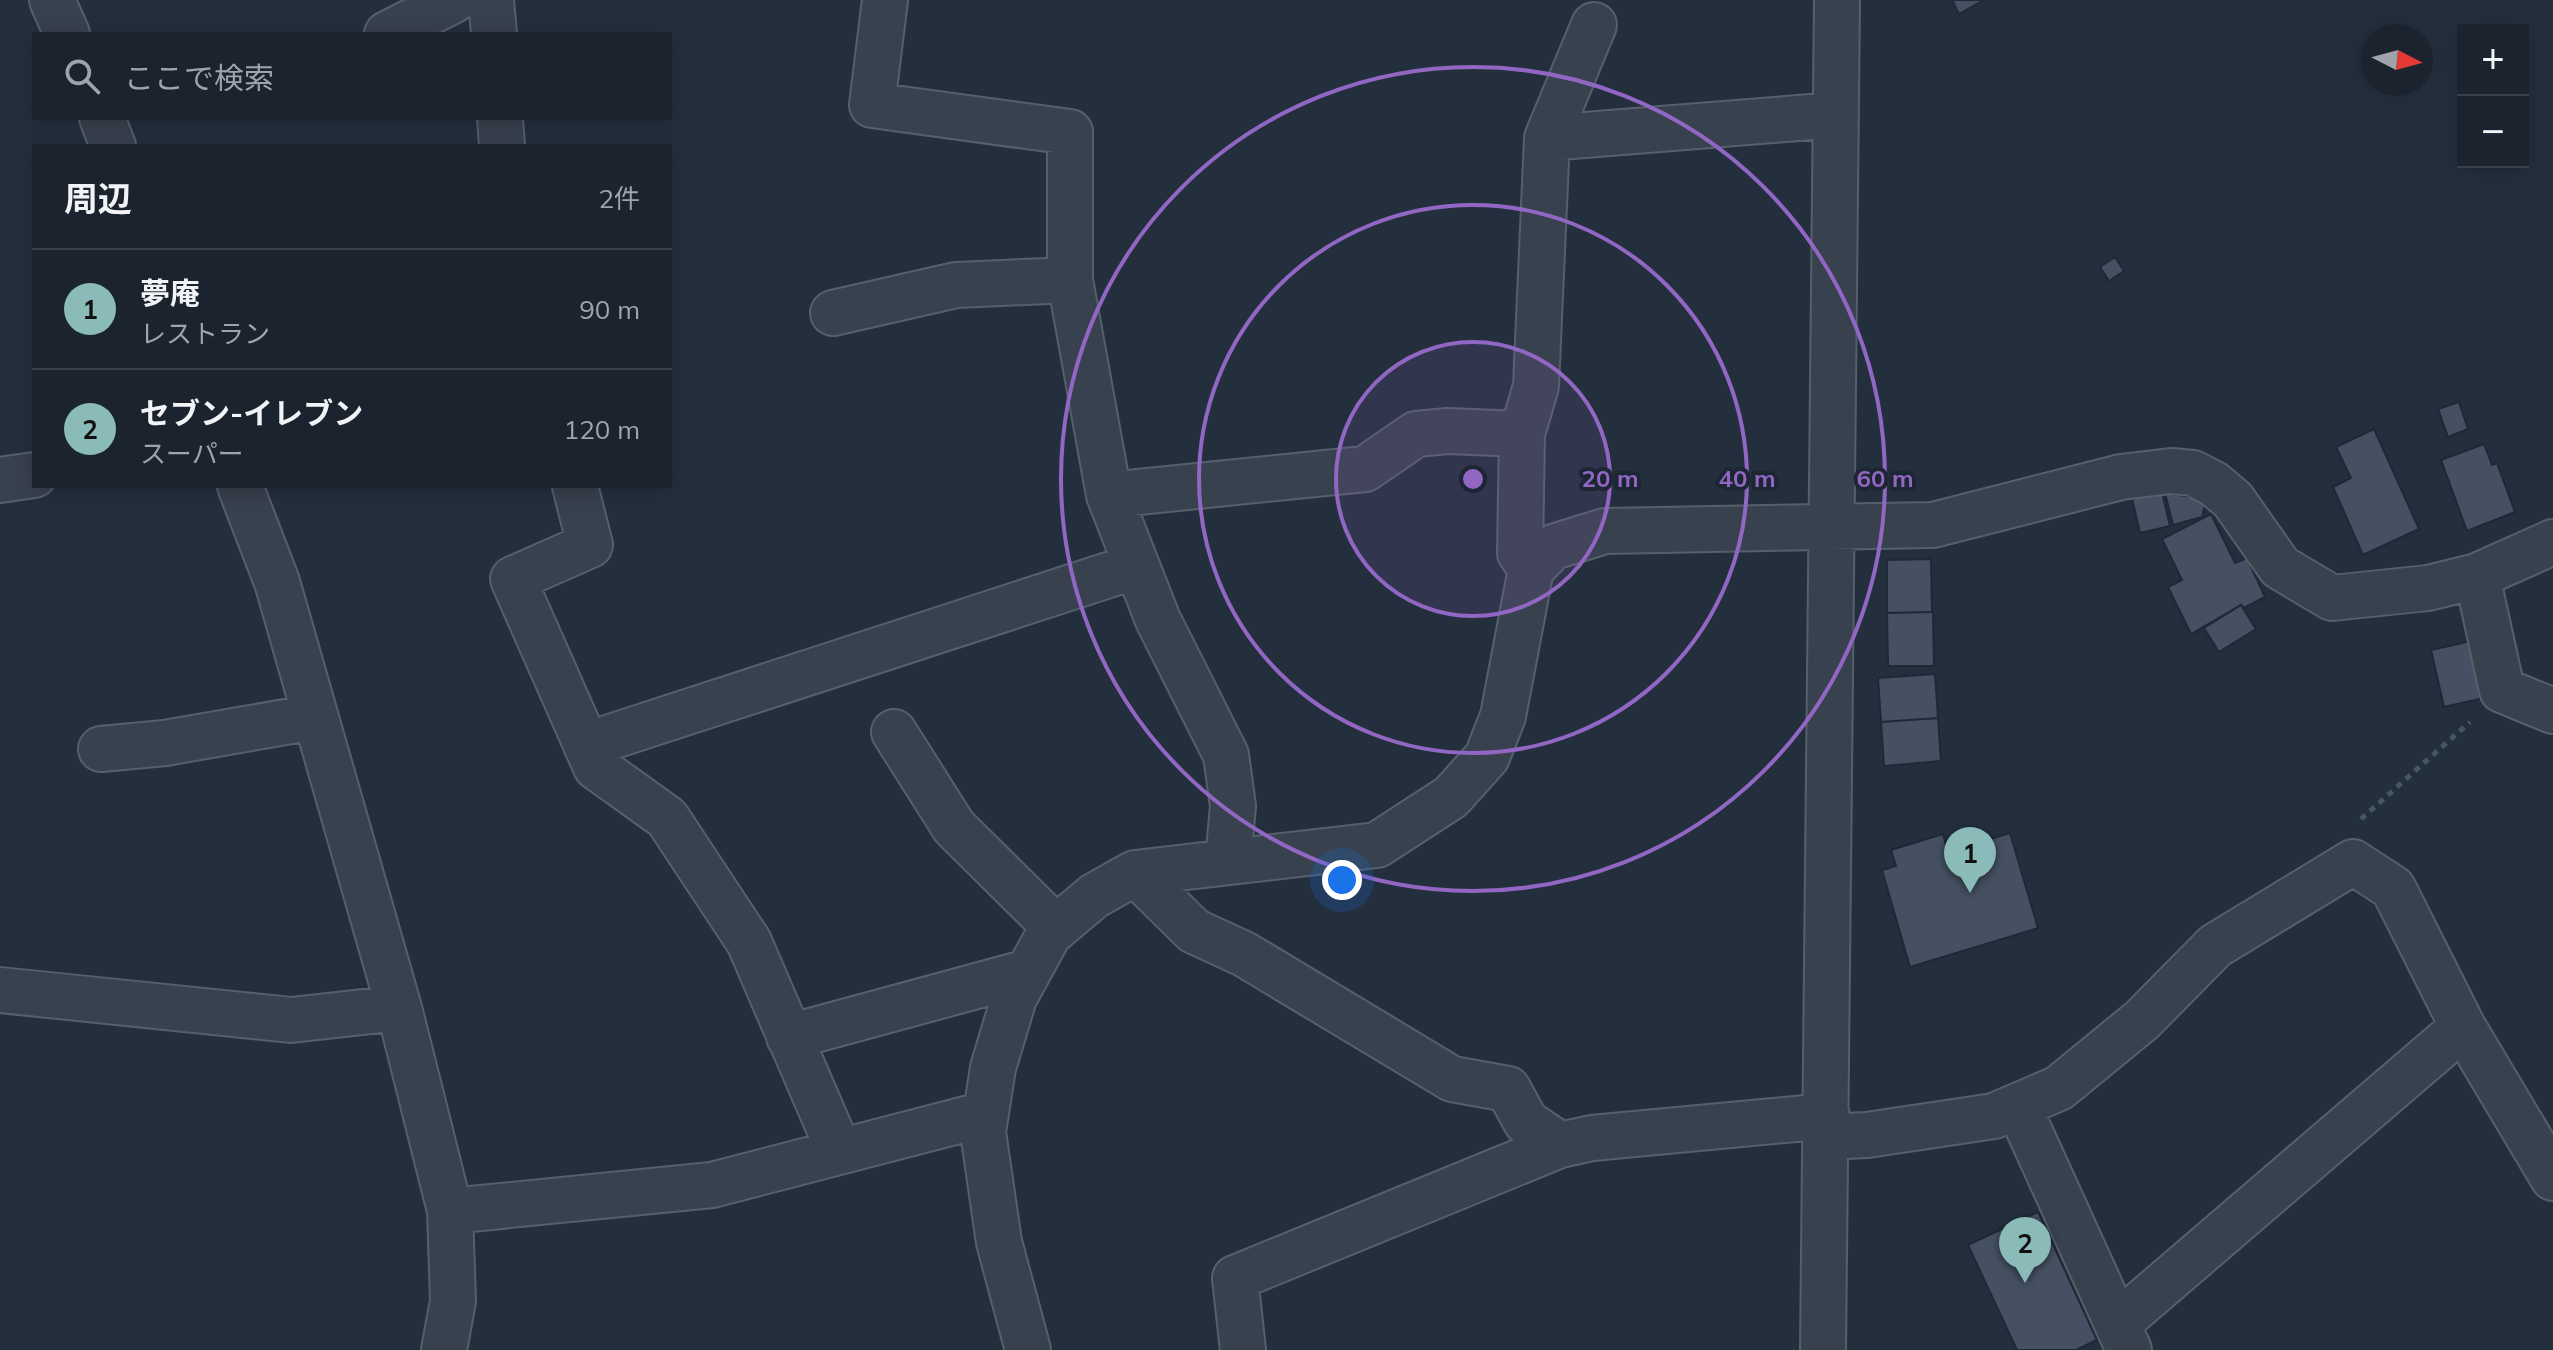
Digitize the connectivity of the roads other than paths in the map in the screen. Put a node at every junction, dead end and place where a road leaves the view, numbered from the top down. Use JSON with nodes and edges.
{"nodes":[{"id":1,"x":52,"y":0,"type":"edge"},
{"id":2,"x":454,"y":0,"type":"edge"},
{"id":3,"x":491,"y":0,"type":"edge"},
{"id":4,"x":885,"y":0,"type":"edge"},
{"id":5,"x":1837,"y":0,"type":"edge"},
{"id":6,"x":1594,"y":25,"type":"dead end"},
{"id":7,"x":66,"y":32,"type":"edge"},
{"id":8,"x":391,"y":32,"type":"edge"},
{"id":9,"x":494,"y":32,"type":"edge"},
{"id":10,"x":1836,"y":115,"type":"junction"},
{"id":11,"x":103,"y":120,"type":"edge"},
{"id":12,"x":500,"y":120,"type":"edge"},
{"id":13,"x":1547,"y":138,"type":"junction"},
{"id":14,"x":112,"y":144,"type":"edge"},
{"id":15,"x":502,"y":144,"type":"edge"},
{"id":16,"x":1070,"y":280,"type":"junction"},
{"id":17,"x":833,"y":313,"type":"dead end"},
{"id":18,"x":1522,"y":434,"type":"junction"},
{"id":19,"x":32,"y":475,"type":"edge"},
{"id":20,"x":0,"y":480,"type":"edge"},
{"id":21,"x":241,"y":488,"type":"edge"},
{"id":22,"x":576,"y":488,"type":"edge"},
{"id":23,"x":1109,"y":495,"type":"junction"},
{"id":24,"x":1834,"y":525,"type":"junction"},
{"id":25,"x":2553,"y":542,"type":"edge"},
{"id":26,"x":1136,"y":566,"type":"junction"},
{"id":27,"x":1531,"y":569,"type":"junction"},
{"id":28,"x":2477,"y":576,"type":"junction"},
{"id":29,"x":2553,"y":711,"type":"edge"},
{"id":30,"x":314,"y":717,"type":"junction"},
{"id":31,"x":894,"y":732,"type":"dead end"},
{"id":32,"x":586,"y":745,"type":"junction"},
{"id":33,"x":101,"y":749,"type":"dead end"},
{"id":34,"x":1228,"y":861,"type":"junction"},
{"id":35,"x":1135,"y":873,"type":"junction"},
{"id":36,"x":1056,"y":928,"type":"junction"},
{"id":37,"x":1028,"y":972,"type":"junction"},
{"id":38,"x":0,"y":990,"type":"edge"},
{"id":39,"x":399,"y":1008,"type":"junction"},
{"id":40,"x":2463,"y":1027,"type":"junction"},
{"id":41,"x":789,"y":1037,"type":"junction"},
{"id":42,"x":2019,"y":1108,"type":"junction"},
{"id":43,"x":985,"y":1114,"type":"junction"},
{"id":44,"x":1826,"y":1126,"type":"junction"},
{"id":45,"x":1560,"y":1145,"type":"junction"},
{"id":46,"x":839,"y":1151,"type":"junction"},
{"id":47,"x":2553,"y":1178,"type":"edge"},
{"id":48,"x":450,"y":1211,"type":"junction"},
{"id":49,"x":2123,"y":1337,"type":"edge"},
{"id":50,"x":444,"y":1350,"type":"edge"},
{"id":51,"x":1028,"y":1350,"type":"edge"},
{"id":52,"x":1243,"y":1350,"type":"edge"},
{"id":53,"x":1823,"y":1350,"type":"edge"}],
"edges":[{"from":1,"to":7,"type":"street"},
{"from":2,"to":8,"type":"street"},
{"from":3,"to":9,"type":"street"},
{"from":4,"to":16,"type":"street"},
{"from":5,"to":10,"type":"street"},
{"from":6,"to":13,"type":"street"},
{"from":10,"to":13,"type":"street"},
{"from":10,"to":24,"type":"street"},
{"from":11,"to":14,"type":"street"},
{"from":12,"to":15,"type":"street"},
{"from":13,"to":18,"type":"street"},
{"from":16,"to":17,"type":"street"},
{"from":16,"to":23,"type":"street"},
{"from":18,"to":23,"type":"street"},
{"from":18,"to":27,"type":"street"},
{"from":19,"to":20,"type":"street"},
{"from":21,"to":30,"type":"street"},
{"from":22,"to":32,"type":"street"},
{"from":23,"to":26,"type":"street"},
{"from":24,"to":27,"type":"street"},
{"from":24,"to":28,"type":"street"},
{"from":24,"to":44,"type":"street"},
{"from":25,"to":28,"type":"street"},
{"from":26,"to":32,"type":"street"},
{"from":26,"to":34,"type":"street"},
{"from":27,"to":34,"type":"street"},
{"from":28,"to":29,"type":"street"},
{"from":30,"to":33,"type":"street"},
{"from":30,"to":39,"type":"street"},
{"from":31,"to":36,"type":"street"},
{"from":32,"to":41,"type":"street"},
{"from":34,"to":35,"type":"street"},
{"from":35,"to":36,"type":"street"},
{"from":35,"to":45,"type":"street"},
{"from":36,"to":37,"type":"street"},
{"from":37,"to":41,"type":"street"},
{"from":37,"to":43,"type":"street"},
{"from":38,"to":39,"type":"street"},
{"from":39,"to":48,"type":"street"},
{"from":40,"to":42,"type":"street"},
{"from":40,"to":47,"type":"street"},
{"from":40,"to":49,"type":"street"},
{"from":41,"to":46,"type":"street"},
{"from":42,"to":44,"type":"street"},
{"from":42,"to":49,"type":"street"},
{"from":43,"to":46,"type":"street"},
{"from":43,"to":51,"type":"street"},
{"from":44,"to":45,"type":"street"},
{"from":44,"to":53,"type":"street"},
{"from":45,"to":52,"type":"street"},
{"from":46,"to":48,"type":"street"},
{"from":48,"to":50,"type":"street"}]}
